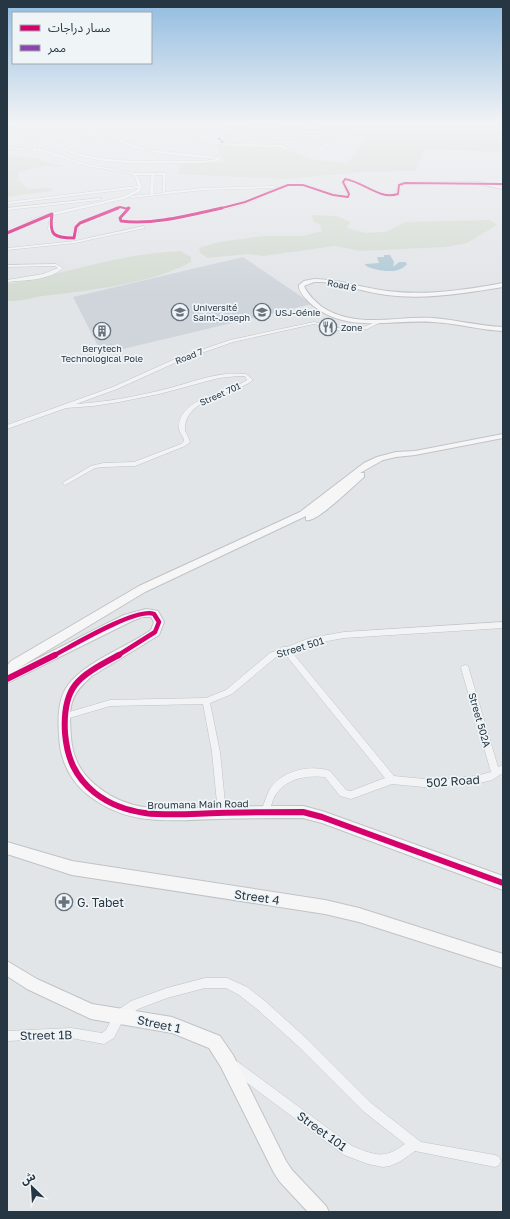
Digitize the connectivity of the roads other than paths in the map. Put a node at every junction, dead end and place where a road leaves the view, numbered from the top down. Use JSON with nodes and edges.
{"nodes":[{"id":1,"x":137,"y":179,"type":"edge"},
{"id":2,"x":153,"y":179,"type":"edge"},
{"id":3,"x":166,"y":179,"type":"edge"},
{"id":4,"x":481,"y":184,"type":"junction"},
{"id":5,"x":503,"y":184,"type":"edge"},
{"id":6,"x":286,"y":186,"type":"junction"},
{"id":7,"x":140,"y":187,"type":"junction"},
{"id":8,"x":503,"y":188,"type":"edge"},
{"id":9,"x":164,"y":192,"type":"junction"},
{"id":10,"x":152,"y":193,"type":"junction"},
{"id":11,"x":125,"y":197,"type":"junction"},
{"id":12,"x":7,"y":203,"type":"edge"},
{"id":13,"x":112,"y":207,"type":"dead end"},
{"id":14,"x":7,"y":210,"type":"edge"},
{"id":15,"x":52,"y":214,"type":"junction"},
{"id":16,"x":88,"y":219,"type":"junction"},
{"id":17,"x":144,"y":227,"type":"dead end"},
{"id":18,"x":7,"y":233,"type":"edge"},
{"id":19,"x":7,"y":248,"type":"edge"},
{"id":20,"x":7,"y":266,"type":"edge"},
{"id":21,"x":7,"y":281,"type":"edge"},
{"id":22,"x":503,"y":285,"type":"edge"},
{"id":23,"x":377,"y":322,"type":"junction"},
{"id":24,"x":503,"y":329,"type":"edge"},
{"id":25,"x":66,"y":406,"type":"junction"},
{"id":26,"x":7,"y":427,"type":"edge"},
{"id":27,"x":503,"y":436,"type":"edge"},
{"id":28,"x":65,"y":483,"type":"dead end"},
{"id":29,"x":503,"y":625,"type":"edge"},
{"id":30,"x":285,"y":649,"type":"junction"},
{"id":31,"x":465,"y":668,"type":"dead end"},
{"id":32,"x":7,"y":673,"type":"edge"},
{"id":33,"x":7,"y":679,"type":"edge"},
{"id":34,"x":206,"y":701,"type":"junction"},
{"id":35,"x":66,"y":716,"type":"junction"},
{"id":36,"x":499,"y":771,"type":"edge"},
{"id":37,"x":392,"y":780,"type":"junction"},
{"id":38,"x":265,"y":812,"type":"junction"},
{"id":39,"x":222,"y":813,"type":"junction"},
{"id":40,"x":7,"y":848,"type":"edge"},
{"id":41,"x":503,"y":883,"type":"edge"},
{"id":42,"x":503,"y":961,"type":"edge"},
{"id":43,"x":7,"y":968,"type":"edge"},
{"id":44,"x":119,"y":1016,"type":"junction"},
{"id":45,"x":7,"y":1036,"type":"edge"},
{"id":46,"x":227,"y":1061,"type":"junction"},
{"id":47,"x":415,"y":1144,"type":"junction"},
{"id":48,"x":494,"y":1161,"type":"dead end"},
{"id":49,"x":320,"y":1212,"type":"edge"}],
"edges":[{"from":1,"to":7,"type":"street"},
{"from":2,"to":10,"type":"street"},
{"from":3,"to":9,"type":"street"},
{"from":4,"to":5,"type":"street"},
{"from":4,"to":6,"type":"street"},
{"from":4,"to":8,"type":"street"},
{"from":6,"to":9,"type":"street"},
{"from":6,"to":16,"type":"street"},
{"from":7,"to":11,"type":"street"},
{"from":7,"to":12,"type":"street"},
{"from":9,"to":10,"type":"street"},
{"from":10,"to":11,"type":"street"},
{"from":11,"to":14,"type":"street"},
{"from":11,"to":15,"type":"street"},
{"from":13,"to":16,"type":"street"},
{"from":15,"to":16,"type":"street"},
{"from":15,"to":18,"type":"street"},
{"from":17,"to":19,"type":"street"},
{"from":20,"to":21,"type":"street"},
{"from":22,"to":23,"type":"street","name":"Road 6"},
{"from":23,"to":24,"type":"street","name":"Road 6"},
{"from":23,"to":25,"type":"street","name":"Road 7"},
{"from":25,"to":26,"type":"street","name":"Road 7"},
{"from":25,"to":28,"type":"street","name":"Street 701"},
{"from":27,"to":32,"type":"street"},
{"from":29,"to":30,"type":"street","name":"Street 501"},
{"from":30,"to":34,"type":"street","name":"Street 501"},
{"from":30,"to":37,"type":"street"},
{"from":31,"to":36,"type":"street","name":"Street 502A"},
{"from":33,"to":35,"type":"street","name":"Broumana Main Road"},
{"from":34,"to":35,"type":"street","name":"Street 501"},
{"from":34,"to":39,"type":"street"},
{"from":35,"to":39,"type":"street","name":"Broumana Main Road"},
{"from":36,"to":37,"type":"street","name":"502 Road"},
{"from":37,"to":38,"type":"street","name":"502 Road"},
{"from":38,"to":39,"type":"street","name":"Broumana Main Road"},
{"from":38,"to":41,"type":"street","name":"Broumana Main Road"},
{"from":40,"to":42,"type":"street","name":"Street 4"},
{"from":43,"to":44,"type":"street","name":"Street 1"},
{"from":44,"to":45,"type":"street","name":"Street 1B"},
{"from":44,"to":46,"type":"street","name":"Street 1"},
{"from":44,"to":47,"type":"street"},
{"from":46,"to":47,"type":"street","name":"Street 101"},
{"from":46,"to":49,"type":"street","name":"Street 1"},
{"from":47,"to":48,"type":"street"}]}
